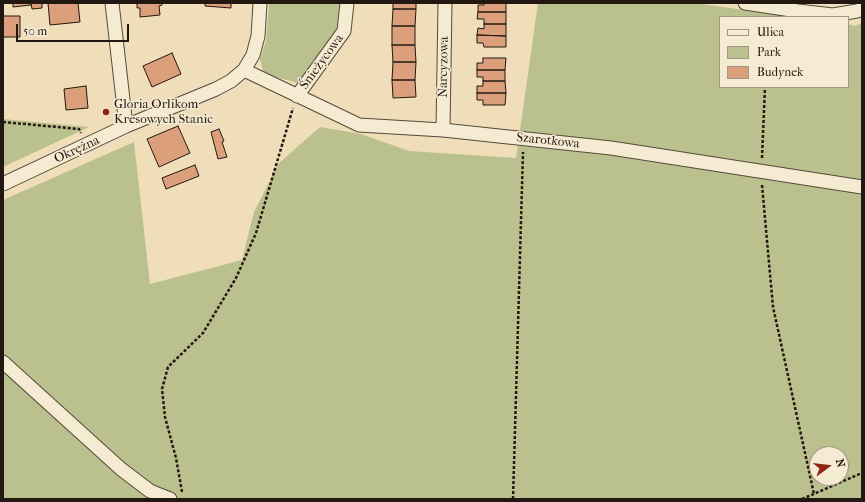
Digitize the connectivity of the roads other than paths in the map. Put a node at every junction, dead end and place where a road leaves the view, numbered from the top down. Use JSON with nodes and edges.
{"nodes":[{"id":1,"x":112,"y":3,"type":"edge"},
{"id":2,"x":260,"y":3,"type":"edge"},
{"id":3,"x":347,"y":3,"type":"edge"},
{"id":4,"x":445,"y":3,"type":"edge"},
{"id":5,"x":745,"y":3,"type":"edge"},
{"id":6,"x":862,"y":9,"type":"edge"},
{"id":7,"x":244,"y":70,"type":"junction"},
{"id":8,"x":297,"y":96,"type":"junction"},
{"id":9,"x":126,"y":126,"type":"junction"},
{"id":10,"x":443,"y":130,"type":"junction"},
{"id":11,"x":3,"y":184,"type":"edge"},
{"id":12,"x":862,"y":187,"type":"edge"},
{"id":13,"x":3,"y":362,"type":"edge"},
{"id":14,"x":170,"y":499,"type":"edge"}],
"edges":[{"from":1,"to":9,"type":"street"},
{"from":2,"to":7,"type":"street"},
{"from":3,"to":8,"type":"street","name":"Śnieżycowa"},
{"from":4,"to":10,"type":"street","name":"Narcyzowa"},
{"from":5,"to":6,"type":"street"},
{"from":7,"to":8,"type":"street","name":"Szarotkowa"},
{"from":7,"to":9,"type":"street","name":"Okrężna"},
{"from":8,"to":10,"type":"street","name":"Szarotkowa"},
{"from":9,"to":11,"type":"street","name":"Okrężna"},
{"from":10,"to":12,"type":"street","name":"Szarotkowa"},
{"from":13,"to":14,"type":"street"}]}
